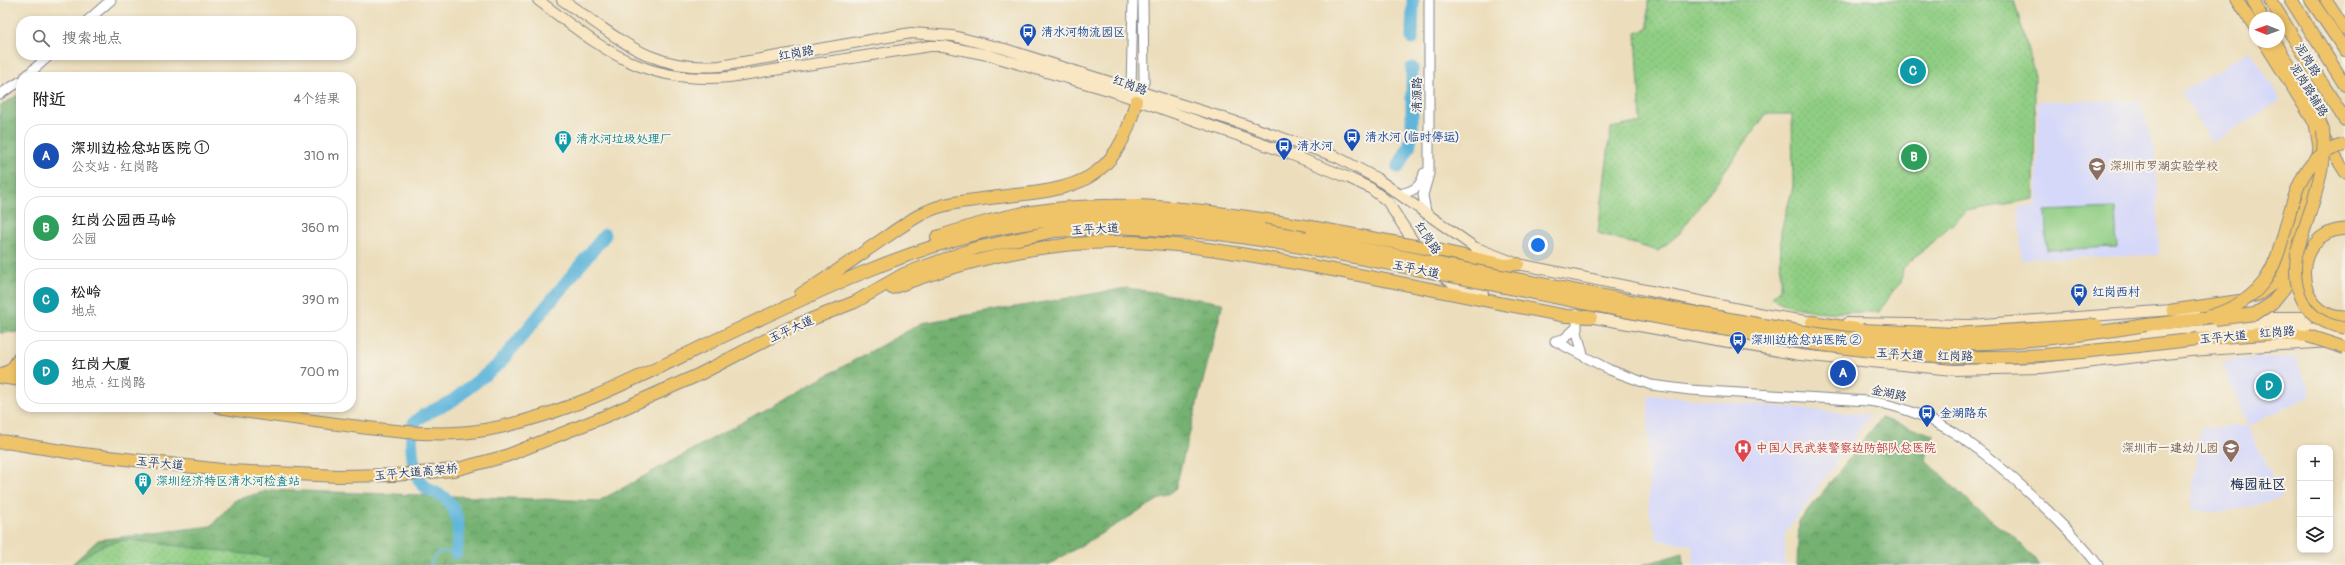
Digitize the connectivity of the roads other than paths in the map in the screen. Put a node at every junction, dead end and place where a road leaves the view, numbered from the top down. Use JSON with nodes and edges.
{"nodes":[{"id":1,"x":110,"y":0,"type":"edge"},
{"id":2,"x":538,"y":0,"type":"edge"},
{"id":3,"x":562,"y":0,"type":"edge"},
{"id":4,"x":1132,"y":0,"type":"edge"},
{"id":5,"x":1143,"y":0,"type":"edge"},
{"id":6,"x":1424,"y":0,"type":"edge"},
{"id":7,"x":1429,"y":0,"type":"edge"},
{"id":8,"x":2237,"y":0,"type":"edge"},
{"id":9,"x":2245,"y":0,"type":"edge"},
{"id":10,"x":2253,"y":0,"type":"edge"},
{"id":11,"x":2270,"y":0,"type":"edge"},
{"id":12,"x":2291,"y":0,"type":"edge"},
{"id":13,"x":2311,"y":0,"type":"edge"},
{"id":14,"x":2326,"y":0,"type":"edge"},
{"id":15,"x":2253,"y":12,"type":"edge"},
{"id":16,"x":2259,"y":12,"type":"edge"},
{"id":17,"x":586,"y":15,"type":"junction"},
{"id":18,"x":92,"y":16,"type":"edge"},
{"id":19,"x":2249,"y":19,"type":"edge"},
{"id":20,"x":575,"y":26,"type":"junction"},
{"id":21,"x":2345,"y":29,"type":"edge"},
{"id":22,"x":2268,"y":48,"type":"edge"},
{"id":23,"x":2279,"y":48,"type":"edge"},
{"id":24,"x":2345,"y":50,"type":"edge"},
{"id":25,"x":44,"y":60,"type":"edge"},
{"id":26,"x":31,"y":72,"type":"edge"},
{"id":27,"x":16,"y":84,"type":"edge"},
{"id":28,"x":2345,"y":85,"type":"edge"},
{"id":29,"x":1136,"y":93,"type":"junction"},
{"id":30,"x":0,"y":94,"type":"edge"},
{"id":31,"x":2345,"y":120,"type":"edge"},
{"id":32,"x":2319,"y":127,"type":"junction"},
{"id":33,"x":2345,"y":146,"type":"edge"},
{"id":34,"x":2345,"y":172,"type":"edge"},
{"id":35,"x":1400,"y":194,"type":"junction"},
{"id":36,"x":1426,"y":212,"type":"junction"},
{"id":37,"x":2345,"y":229,"type":"edge"},
{"id":38,"x":1262,"y":235,"type":"junction"},
{"id":39,"x":2297,"y":257,"type":"junction"},
{"id":40,"x":1518,"y":264,"type":"junction"},
{"id":41,"x":803,"y":292,"type":"junction"},
{"id":42,"x":855,"y":302,"type":"junction"},
{"id":43,"x":2172,"y":310,"type":"junction"},
{"id":44,"x":2343,"y":317,"type":"edge"},
{"id":45,"x":1591,"y":318,"type":"joint"},
{"id":46,"x":1577,"y":319,"type":"junction"},
{"id":47,"x":2040,"y":321,"type":"junction"},
{"id":48,"x":1812,"y":322,"type":"junction"},
{"id":49,"x":2146,"y":325,"type":"junction"},
{"id":50,"x":2199,"y":325,"type":"junction"},
{"id":51,"x":742,"y":327,"type":"junction"},
{"id":52,"x":2345,"y":328,"type":"edge"},
{"id":53,"x":2344,"y":342,"type":"edge"},
{"id":54,"x":2050,"y":345,"type":"junction"},
{"id":55,"x":1583,"y":356,"type":"junction"},
{"id":56,"x":16,"y":364,"type":"edge"},
{"id":57,"x":2041,"y":368,"type":"junction"},
{"id":58,"x":0,"y":377,"type":"edge"},
{"id":59,"x":16,"y":379,"type":"edge"},
{"id":60,"x":254,"y":412,"type":"edge"},
{"id":61,"x":560,"y":435,"type":"joint"},
{"id":62,"x":3,"y":442,"type":"edge"},
{"id":63,"x":339,"y":476,"type":"joint"},
{"id":64,"x":2098,"y":565,"type":"edge"}],
"edges":[{"from":1,"to":18,"type":"street"},
{"from":2,"to":20,"type":"main road","name":"红岗路"},
{"from":3,"to":17,"type":"main road","name":"红岗路"},
{"from":4,"to":29,"type":"street"},
{"from":5,"to":29,"type":"street"},
{"from":6,"to":35,"type":"street","name":"清源路"},
{"from":7,"to":36,"type":"street","name":"清源路"},
{"from":8,"to":19,"type":"main road"},
{"from":9,"to":15,"type":"main road"},
{"from":10,"to":16,"type":"highway"},
{"from":11,"to":31,"type":"highway","name":"泥岗路"},
{"from":12,"to":28,"type":"highway","name":"泥岗路"},
{"from":13,"to":24,"type":"highway"},
{"from":14,"to":21,"type":"main road"},
{"from":17,"to":20,"type":"main road"},
{"from":17,"to":29,"type":"main road","name":"红岗路"},
{"from":20,"to":29,"type":"main road","name":"红岗路"},
{"from":22,"to":32,"type":"main road","name":"泥岗路辅路"},
{"from":23,"to":32,"type":"highway"},
{"from":25,"to":26,"type":"street"},
{"from":27,"to":30,"type":"street"},
{"from":29,"to":35,"type":"main road","name":"红岗路"},
{"from":29,"to":41,"type":"highway"},
{"from":29,"to":46,"type":"main road","name":"红岗路"},
{"from":32,"to":34,"type":"main road","name":"泥岗路辅路"},
{"from":32,"to":39,"type":"main road"},
{"from":32,"to":39,"type":"highway","bridge":true},
{"from":33,"to":50,"type":"highway","bridge":true},
{"from":35,"to":36,"type":"main road","name":"红岗路"},
{"from":36,"to":40,"type":"main road","name":"红岗路"},
{"from":37,"to":39,"type":"main road"},
{"from":38,"to":42,"type":"highway","name":"玉平大道"},
{"from":38,"to":49,"type":"highway","name":"玉平大道","bridge":true},
{"from":38,"to":51,"type":"highway","name":"玉平大道"},
{"from":38,"to":53,"type":"highway","name":"玉平大道","bridge":true},
{"from":39,"to":43,"type":"main road"},
{"from":39,"to":44,"type":"main road"},
{"from":39,"to":50,"type":"highway","bridge":true},
{"from":39,"to":52,"type":"main road","bridge":true},
{"from":40,"to":41,"type":"highway","bridge":true},
{"from":40,"to":48,"type":"main road","name":"红岗路"},
{"from":41,"to":51,"type":"highway"},
{"from":42,"to":46,"type":"highway"},
{"from":42,"to":61,"type":"highway","name":"玉平大道"},
{"from":43,"to":44,"type":"main road","name":"红岗路"},
{"from":43,"to":47,"type":"main road","name":"红岗路"},
{"from":45,"to":46,"type":"highway"},
{"from":45,"to":57,"type":"main road","name":"红岗路"},
{"from":46,"to":55,"type":"street"},
{"from":46,"to":55,"type":"street","name":"金湖路"},
{"from":47,"to":48,"type":"main road","name":"红岗路"},
{"from":47,"to":54,"type":"main road"},
{"from":48,"to":49,"type":"highway","bridge":true},
{"from":49,"to":50,"type":"highway","name":"玉平大道"},
{"from":50,"to":53,"type":"main road"},
{"from":50,"to":54,"type":"main road"},
{"from":51,"to":60,"type":"highway","name":"玉平大道"},
{"from":53,"to":57,"type":"main road","name":"红岗路"},
{"from":54,"to":57,"type":"main road"},
{"from":55,"to":64,"type":"street","name":"金湖路"},
{"from":56,"to":58,"type":"highway"},
{"from":58,"to":59,"type":"highway"},
{"from":61,"to":63,"type":"highway","name":"玉平大道高架桥"},
{"from":62,"to":63,"type":"highway","name":"玉平大道"}]}
